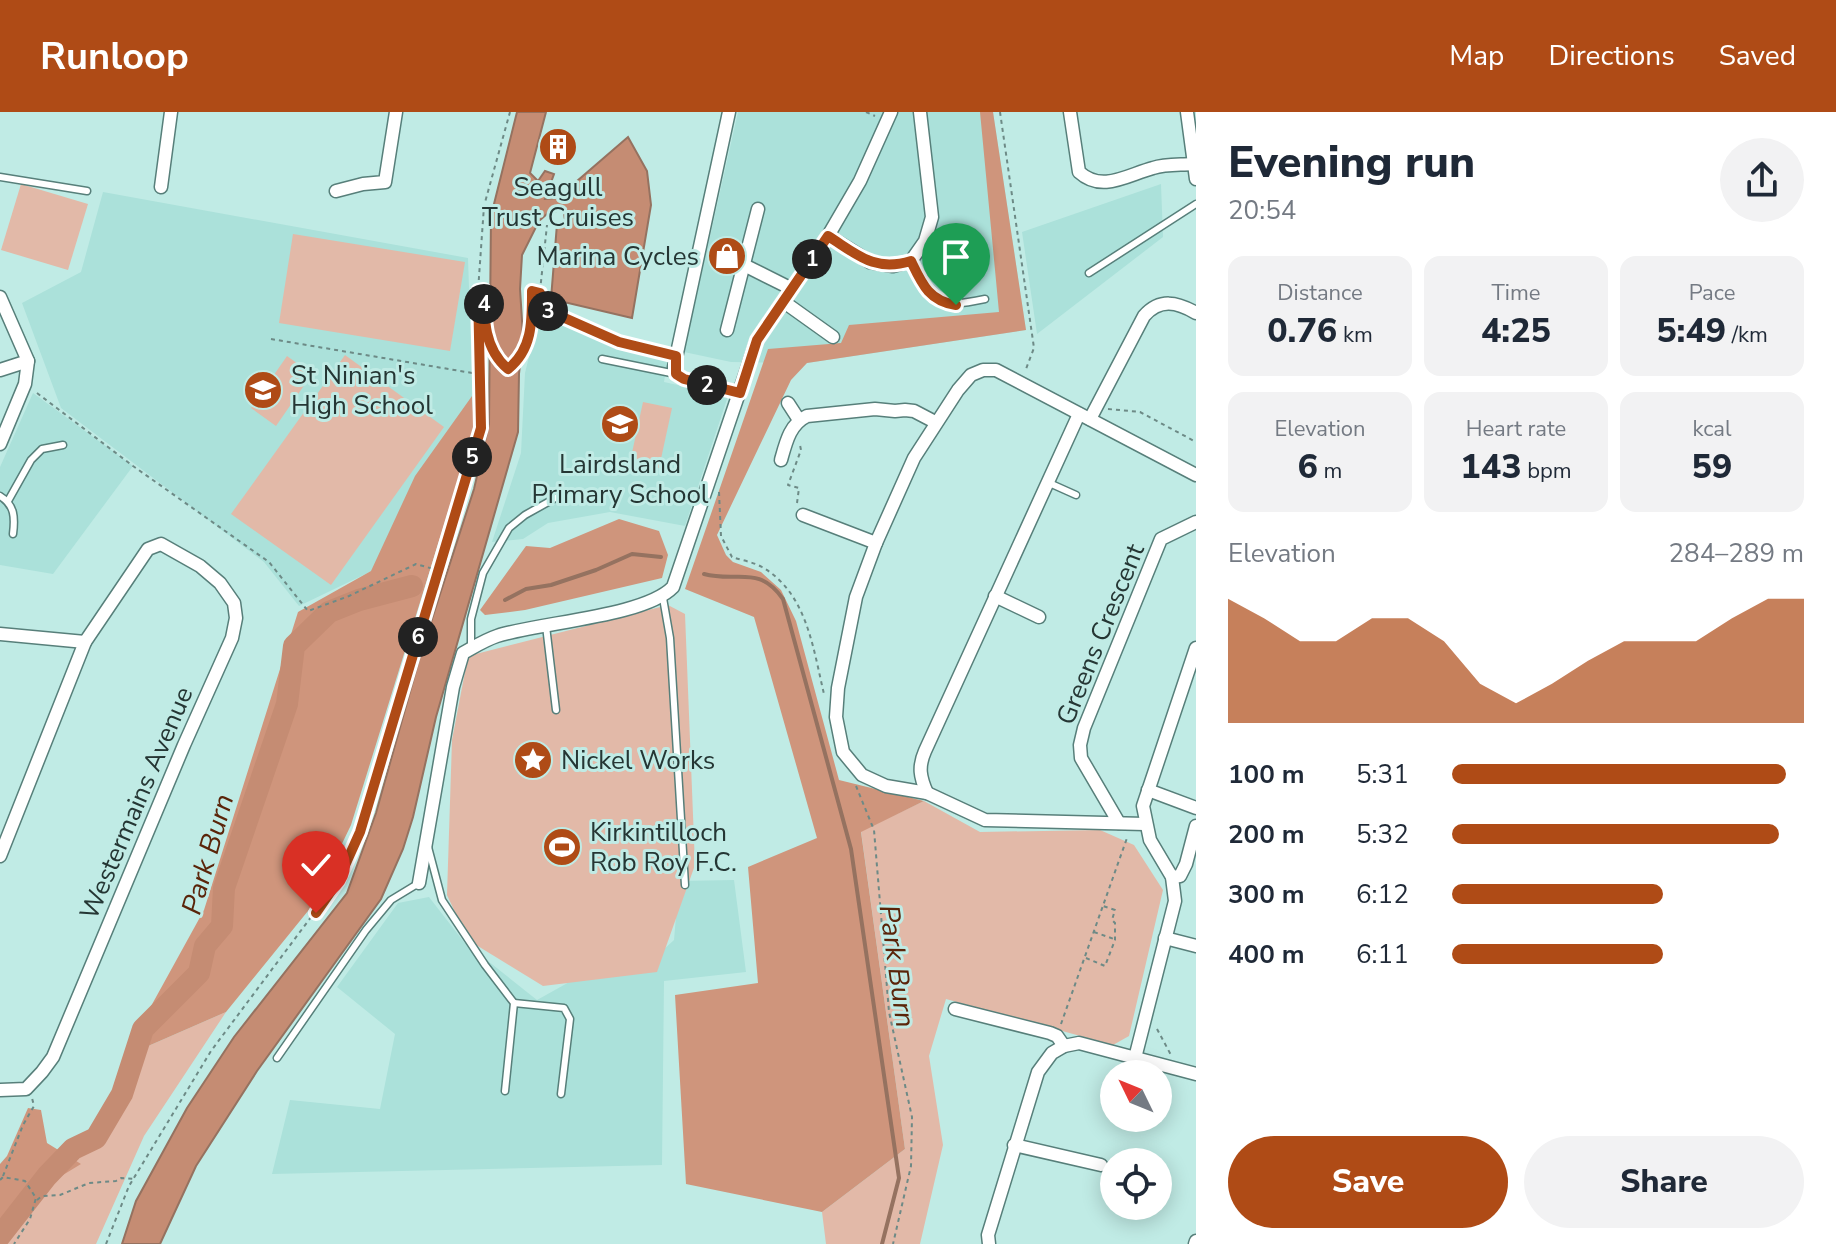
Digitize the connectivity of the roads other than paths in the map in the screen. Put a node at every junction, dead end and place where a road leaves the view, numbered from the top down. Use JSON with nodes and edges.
{"nodes":[{"id":1,"x":171,"y":112,"type":"edge"},
{"id":2,"x":396,"y":112,"type":"edge"},
{"id":3,"x":729,"y":112,"type":"edge"},
{"id":4,"x":891,"y":112,"type":"edge"},
{"id":5,"x":920,"y":112,"type":"edge"},
{"id":6,"x":1070,"y":112,"type":"edge"},
{"id":7,"x":1187,"y":112,"type":"edge"},
{"id":8,"x":1192,"y":164,"type":"junction"},
{"id":9,"x":0,"y":177,"type":"edge"},
{"id":10,"x":1196,"y":179,"type":"edge"},
{"id":11,"x":161,"y":187,"type":"dead end"},
{"id":12,"x":87,"y":191,"type":"dead end"},
{"id":13,"x":336,"y":191,"type":"dead end"},
{"id":14,"x":1196,"y":204,"type":"edge"},
{"id":15,"x":758,"y":209,"type":"dead end"},
{"id":16,"x":828,"y":236,"type":"junction"},
{"id":17,"x":911,"y":261,"type":"junction"},
{"id":18,"x":744,"y":265,"type":"junction"},
{"id":19,"x":1089,"y":273,"type":"dead end"},
{"id":20,"x":792,"y":289,"type":"junction"},
{"id":21,"x":0,"y":297,"type":"edge"},
{"id":22,"x":985,"y":299,"type":"dead end"},
{"id":23,"x":784,"y":302,"type":"junction"},
{"id":24,"x":1196,"y":313,"type":"edge"},
{"id":25,"x":727,"y":330,"type":"dead end"},
{"id":26,"x":833,"y":337,"type":"dead end"},
{"id":27,"x":602,"y":359,"type":"dead end"},
{"id":28,"x":28,"y":361,"type":"junction"},
{"id":29,"x":0,"y":370,"type":"edge"},
{"id":30,"x":676,"y":374,"type":"junction"},
{"id":31,"x":740,"y":393,"type":"junction"},
{"id":32,"x":788,"y":403,"type":"dead end"},
{"id":33,"x":1088,"y":414,"type":"junction"},
{"id":34,"x":798,"y":421,"type":"junction"},
{"id":35,"x":935,"y":422,"type":"junction"},
{"id":36,"x":0,"y":444,"type":"edge"},
{"id":37,"x":63,"y":445,"type":"dead end"},
{"id":38,"x":781,"y":460,"type":"dead end"},
{"id":39,"x":1196,"y":475,"type":"edge"},
{"id":40,"x":1047,"y":482,"type":"junction"},
{"id":41,"x":1076,"y":495,"type":"dead end"},
{"id":42,"x":0,"y":496,"type":"edge"},
{"id":43,"x":559,"y":496,"type":"dead end"},
{"id":44,"x":8,"y":501,"type":"junction"},
{"id":45,"x":803,"y":515,"type":"road end"},
{"id":46,"x":1196,"y":522,"type":"edge"},
{"id":47,"x":13,"y":534,"type":"dead end"},
{"id":48,"x":876,"y":543,"type":"junction"},
{"id":49,"x":995,"y":596,"type":"junction"},
{"id":50,"x":663,"y":598,"type":"junction"},
{"id":51,"x":1039,"y":617,"type":"dead end"},
{"id":52,"x":546,"y":626,"type":"junction"},
{"id":53,"x":0,"y":634,"type":"edge"},
{"id":54,"x":85,"y":642,"type":"junction"},
{"id":55,"x":1196,"y":648,"type":"edge"},
{"id":56,"x":471,"y":649,"type":"junction"},
{"id":57,"x":1191,"y":676,"type":"edge"},
{"id":58,"x":556,"y":710,"type":"dead end"},
{"id":59,"x":1148,"y":790,"type":"junction"},
{"id":60,"x":927,"y":793,"type":"junction"},
{"id":61,"x":1196,"y":808,"type":"edge"},
{"id":62,"x":1132,"y":823,"type":"junction"},
{"id":63,"x":1196,"y":826,"type":"edge"},
{"id":64,"x":427,"y":839,"type":"junction"},
{"id":65,"x":0,"y":856,"type":"edge"},
{"id":66,"x":1172,"y":877,"type":"junction"},
{"id":67,"x":419,"y":883,"type":"joint"},
{"id":68,"x":685,"y":885,"type":"dead end"},
{"id":69,"x":1165,"y":938,"type":"junction"},
{"id":70,"x":1196,"y":946,"type":"edge"},
{"id":71,"x":514,"y":1003,"type":"junction"},
{"id":72,"x":955,"y":1009,"type":"dead end"},
{"id":73,"x":1060,"y":1041,"type":"junction"},
{"id":74,"x":277,"y":1058,"type":"dead end"},
{"id":75,"x":1135,"y":1058,"type":"junction"},
{"id":76,"x":1196,"y":1074,"type":"edge"},
{"id":77,"x":0,"y":1090,"type":"edge"},
{"id":78,"x":505,"y":1091,"type":"dead end"},
{"id":79,"x":561,"y":1094,"type":"dead end"},
{"id":80,"x":1014,"y":1145,"type":"junction"},
{"id":81,"x":1100,"y":1165,"type":"edge"},
{"id":82,"x":989,"y":1244,"type":"edge"}],
"edges":[{"from":1,"to":11,"type":"street"},
{"from":2,"to":13,"type":"street"},
{"from":3,"to":30,"type":"street"},
{"from":4,"to":16,"type":"street"},
{"from":5,"to":17,"type":"street"},
{"from":6,"to":8,"type":"street"},
{"from":7,"to":8,"type":"street"},
{"from":8,"to":10,"type":"street"},
{"from":9,"to":12,"type":"lane"},
{"from":14,"to":19,"type":"lane"},
{"from":15,"to":18,"type":"street"},
{"from":16,"to":17,"type":"street"},
{"from":16,"to":20,"type":"street"},
{"from":17,"to":22,"type":"lane"},
{"from":18,"to":20,"type":"street"},
{"from":18,"to":25,"type":"street"},
{"from":20,"to":23,"type":"street"},
{"from":21,"to":28,"type":"street"},
{"from":23,"to":26,"type":"street"},
{"from":23,"to":31,"type":"street"},
{"from":24,"to":33,"type":"street"},
{"from":27,"to":30,"type":"lane"},
{"from":28,"to":29,"type":"street"},
{"from":28,"to":36,"type":"street"},
{"from":30,"to":31,"type":"street"},
{"from":31,"to":50,"type":"street"},
{"from":32,"to":34,"type":"street"},
{"from":33,"to":35,"type":"street"},
{"from":33,"to":39,"type":"street"},
{"from":33,"to":40,"type":"street"},
{"from":34,"to":35,"type":"street"},
{"from":34,"to":38,"type":"street"},
{"from":35,"to":48,"type":"street"},
{"from":37,"to":44,"type":"lane"},
{"from":40,"to":41,"type":"lane"},
{"from":40,"to":49,"type":"street"},
{"from":42,"to":44,"type":"lane"},
{"from":43,"to":56,"type":"lane"},
{"from":44,"to":47,"type":"lane"},
{"from":45,"to":48,"type":"street"},
{"from":46,"to":62,"type":"street","name":"Greens Crescent"},
{"from":48,"to":60,"type":"street"},
{"from":49,"to":51,"type":"street"},
{"from":49,"to":60,"type":"street"},
{"from":50,"to":52,"type":"street"},
{"from":50,"to":68,"type":"lane"},
{"from":52,"to":56,"type":"street"},
{"from":52,"to":58,"type":"lane"},
{"from":53,"to":54,"type":"street"},
{"from":54,"to":65,"type":"street"},
{"from":54,"to":77,"type":"street","name":"Westermains Avenue"},
{"from":55,"to":57,"type":"street"},
{"from":56,"to":64,"type":"street"},
{"from":57,"to":59,"type":"street"},
{"from":59,"to":61,"type":"street"},
{"from":59,"to":62,"type":"street"},
{"from":60,"to":62,"type":"street"},
{"from":62,"to":66,"type":"street","name":"Greens Crescent"},
{"from":63,"to":66,"type":"street"},
{"from":64,"to":67,"type":"street"},
{"from":64,"to":71,"type":"lane"},
{"from":66,"to":69,"type":"street"},
{"from":67,"to":74,"type":"lane"},
{"from":69,"to":70,"type":"street"},
{"from":69,"to":75,"type":"street"},
{"from":71,"to":78,"type":"lane"},
{"from":71,"to":79,"type":"lane"},
{"from":72,"to":73,"type":"street"},
{"from":73,"to":75,"type":"street"},
{"from":73,"to":80,"type":"street"},
{"from":75,"to":76,"type":"street"},
{"from":80,"to":81,"type":"street"},
{"from":80,"to":82,"type":"street"}]}
